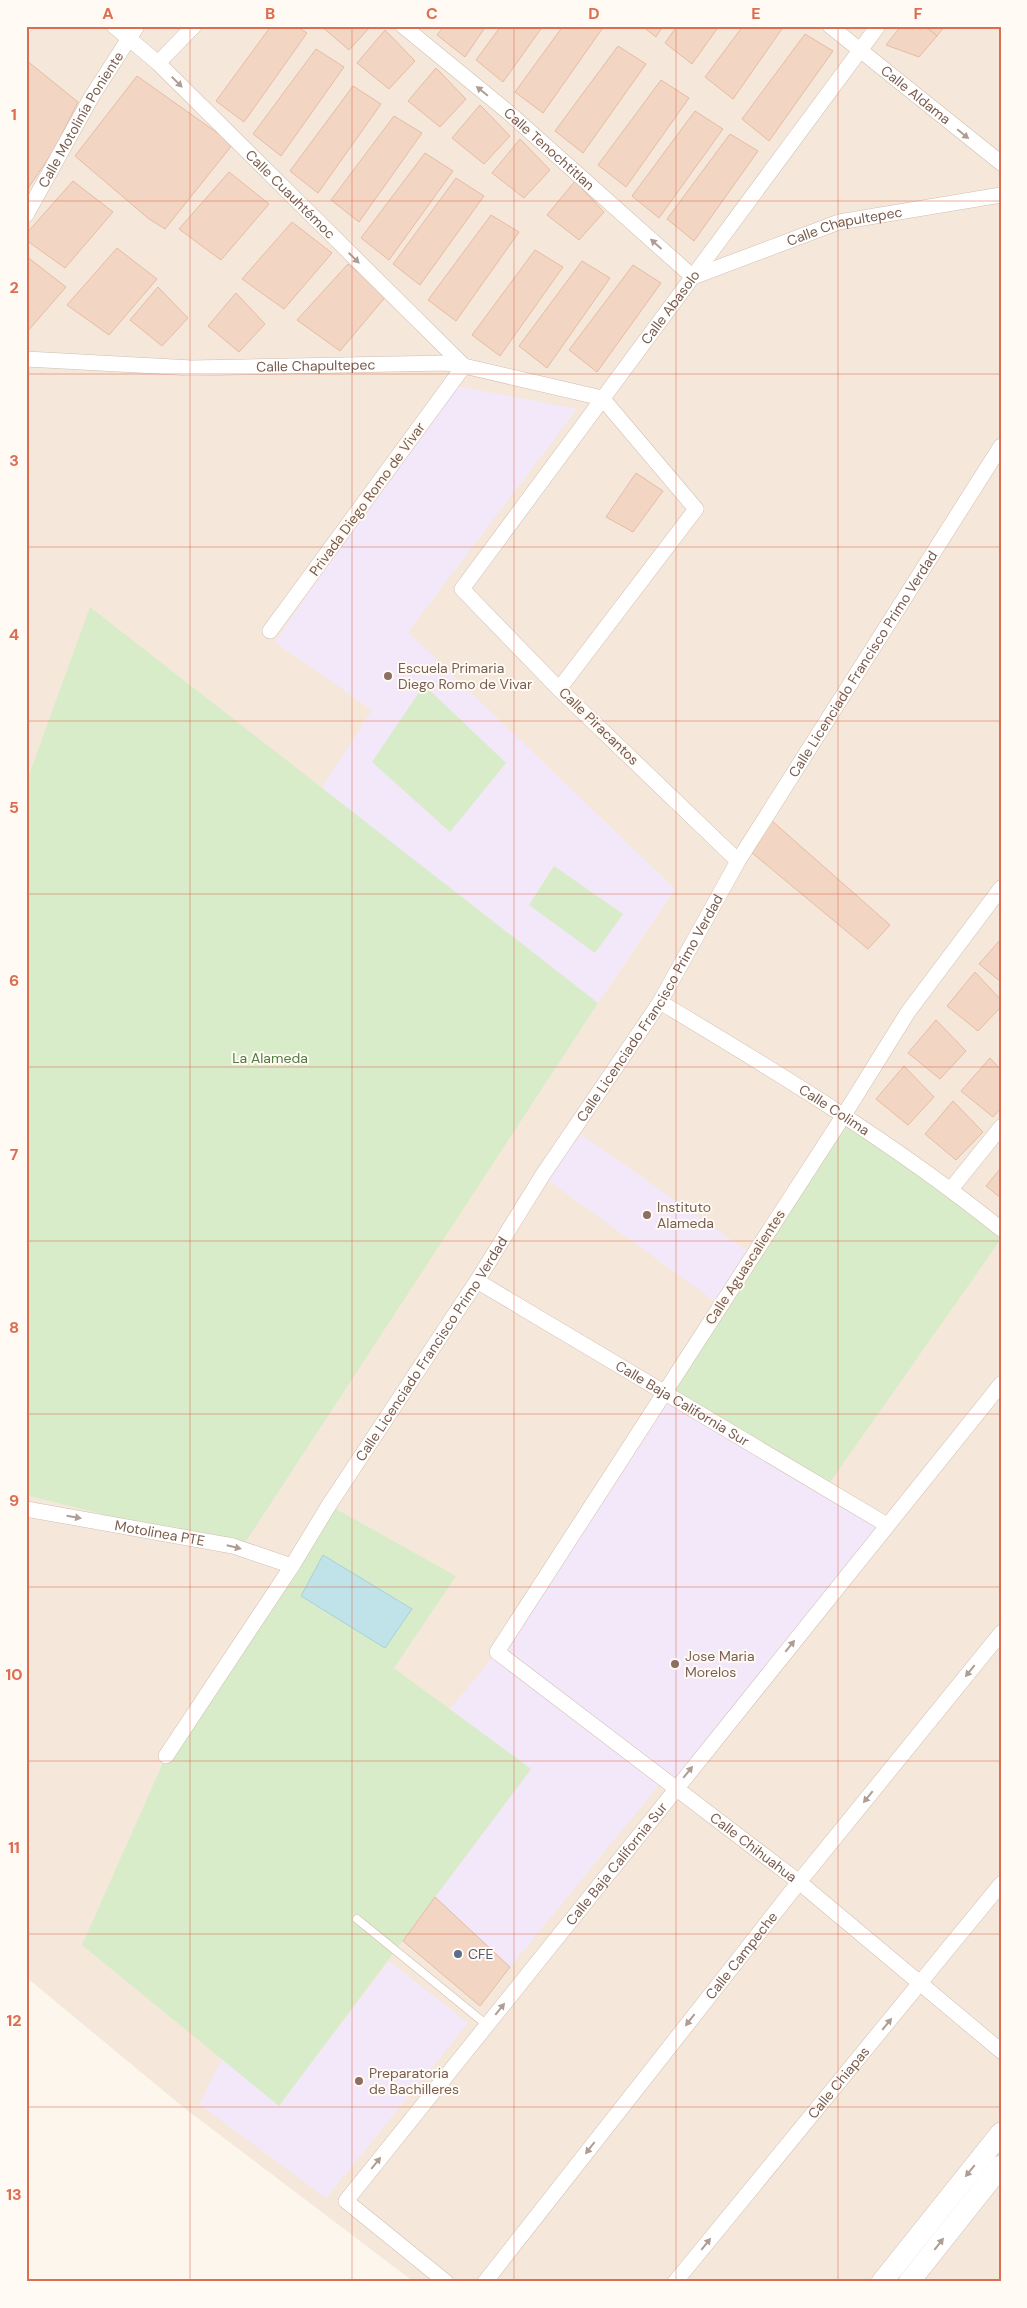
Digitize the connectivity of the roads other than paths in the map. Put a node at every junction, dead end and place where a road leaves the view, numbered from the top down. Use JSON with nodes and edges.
{"nodes":[{"id":1,"x":114,"y":26,"type":"edge"},
{"id":2,"x":137,"y":26,"type":"edge"},
{"id":3,"x":194,"y":26,"type":"edge"},
{"id":4,"x":403,"y":26,"type":"edge"},
{"id":5,"x":830,"y":26,"type":"edge"},
{"id":6,"x":878,"y":26,"type":"edge"},
{"id":7,"x":128,"y":40,"type":"junction"},
{"id":8,"x":860,"y":51,"type":"junction"},
{"id":9,"x":158,"y":63,"type":"junction"},
{"id":10,"x":1001,"y":163,"type":"edge"},
{"id":11,"x":1001,"y":195,"type":"edge"},
{"id":12,"x":26,"y":215,"type":"edge"},
{"id":13,"x":692,"y":277,"type":"junction"},
{"id":14,"x":26,"y":359,"type":"edge"},
{"id":15,"x":464,"y":366,"type":"junction"},
{"id":16,"x":602,"y":398,"type":"junction"},
{"id":17,"x":1001,"y":446,"type":"edge"},
{"id":18,"x":462,"y":589,"type":"joint"},
{"id":19,"x":270,"y":631,"type":"dead end"},
{"id":20,"x":559,"y":689,"type":"junction"},
{"id":21,"x":738,"y":860,"type":"junction"},
{"id":22,"x":1001,"y":888,"type":"edge"},
{"id":23,"x":660,"y":1002,"type":"junction"},
{"id":24,"x":844,"y":1115,"type":"junction"},
{"id":25,"x":1001,"y":1128,"type":"edge"},
{"id":26,"x":951,"y":1189,"type":"junction"},
{"id":27,"x":1001,"y":1229,"type":"edge"},
{"id":28,"x":477,"y":1281,"type":"junction"},
{"id":29,"x":1001,"y":1384,"type":"edge"},
{"id":30,"x":664,"y":1392,"type":"junction"},
{"id":31,"x":26,"y":1509,"type":"edge"},
{"id":32,"x":887,"y":1525,"type":"junction"},
{"id":33,"x":292,"y":1566,"type":"junction"},
{"id":34,"x":1001,"y":1633,"type":"edge"},
{"id":35,"x":497,"y":1652,"type":"joint"},
{"id":36,"x":166,"y":1756,"type":"dead end"},
{"id":37,"x":675,"y":1789,"type":"junction"},
{"id":38,"x":799,"y":1882,"type":"junction"},
{"id":39,"x":1001,"y":1884,"type":"edge"},
{"id":40,"x":357,"y":1919,"type":"dead end"},
{"id":41,"x":920,"y":1985,"type":"junction"},
{"id":42,"x":487,"y":2024,"type":"junction"},
{"id":43,"x":1001,"y":2051,"type":"edge"},
{"id":44,"x":1001,"y":2133,"type":"edge"},
{"id":45,"x":1001,"y":2166,"type":"edge"},
{"id":46,"x":446,"y":2282,"type":"edge"},
{"id":47,"x":485,"y":2282,"type":"edge"},
{"id":48,"x":675,"y":2282,"type":"edge"},
{"id":49,"x":882,"y":2282,"type":"edge"},
{"id":50,"x":909,"y":2282,"type":"edge"}],
"edges":[{"from":1,"to":7,"type":"street","name":"Calle Cuauhtémoc"},
{"from":2,"to":7,"type":"street","name":"Calle Motolinía Poniente"},
{"from":3,"to":9,"type":"street"},
{"from":13,"to":4,"type":"street","name":"Calle Tenochtitlan","one_way":true},
{"from":5,"to":8,"type":"street","name":"Calle Aldama"},
{"from":6,"to":8,"type":"street","name":"Calle Abasolo"},
{"from":7,"to":9,"type":"street","name":"Calle Cuauhtémoc"},
{"from":7,"to":12,"type":"street","name":"Calle Motolinía Poniente"},
{"from":8,"to":10,"type":"street","name":"Calle Aldama","one_way":true},
{"from":8,"to":13,"type":"street","name":"Calle Abasolo"},
{"from":9,"to":15,"type":"street","name":"Calle Cuauhtémoc","one_way":true},
{"from":11,"to":13,"type":"street","name":"Calle Chapultepec"},
{"from":13,"to":16,"type":"street","name":"Calle Abasolo"},
{"from":14,"to":15,"type":"street","name":"Calle Chapultepec"},
{"from":15,"to":16,"type":"street","name":"Calle Chapultepec"},
{"from":15,"to":19,"type":"street","name":"Privada Diego Romo de Vivar"},
{"from":16,"to":18,"type":"street","name":"Calle Abasolo"},
{"from":16,"to":20,"type":"street"},
{"from":17,"to":21,"type":"street","name":"Calle Licenciado Francisco Primo Verdad"},
{"from":18,"to":20,"type":"street","name":"Calle Piracantos"},
{"from":20,"to":21,"type":"street","name":"Calle Piracantos"},
{"from":21,"to":23,"type":"street","name":"Calle Licenciado Francisco Primo Verdad"},
{"from":22,"to":24,"type":"street","name":"Calle Aguascalientes"},
{"from":23,"to":24,"type":"street","name":"Calle Colima"},
{"from":23,"to":28,"type":"street","name":"Calle Licenciado Francisco Primo Verdad"},
{"from":24,"to":26,"type":"street","name":"Calle Colima"},
{"from":24,"to":30,"type":"street","name":"Calle Aguascalientes"},
{"from":25,"to":26,"type":"street"},
{"from":26,"to":27,"type":"street","name":"Calle Colima"},
{"from":28,"to":30,"type":"street","name":"Calle Baja California Sur"},
{"from":28,"to":33,"type":"street","name":"Calle Licenciado Francisco Primo Verdad"},
{"from":29,"to":32,"type":"street","name":"Calle Baja California Sur"},
{"from":30,"to":32,"type":"street","name":"Calle Baja California Sur"},
{"from":30,"to":35,"type":"street","name":"Calle Aguascalientes"},
{"from":31,"to":33,"type":"street","name":"Motolinea PTE","one_way":true},
{"from":37,"to":32,"type":"street","name":"Calle Baja California Sur","one_way":true},
{"from":33,"to":36,"type":"street","name":"Calle Licenciado Francisco Primo Verdad"},
{"from":34,"to":38,"type":"street","name":"Calle Campeche","one_way":true},
{"from":35,"to":37,"type":"street","name":"Calle Chihuahua"},
{"from":37,"to":38,"type":"street","name":"Calle Chihuahua"},
{"from":42,"to":37,"type":"street","name":"Calle Baja California Sur","one_way":true},
{"from":38,"to":41,"type":"street","name":"Calle Chihuahua"},
{"from":38,"to":47,"type":"street","name":"Calle Campeche","one_way":true},
{"from":39,"to":41,"type":"street","name":"Calle Chiapas"},
{"from":40,"to":42,"type":"lane"},
{"from":41,"to":43,"type":"street","name":"Calle Chihuahua"},
{"from":48,"to":41,"type":"street","name":"Calle Chiapas","one_way":true},
{"from":46,"to":42,"type":"street","name":"Calle Baja California Sur","one_way":true},
{"from":44,"to":49,"type":"street","one_way":true},
{"from":50,"to":45,"type":"street","one_way":true}]}
